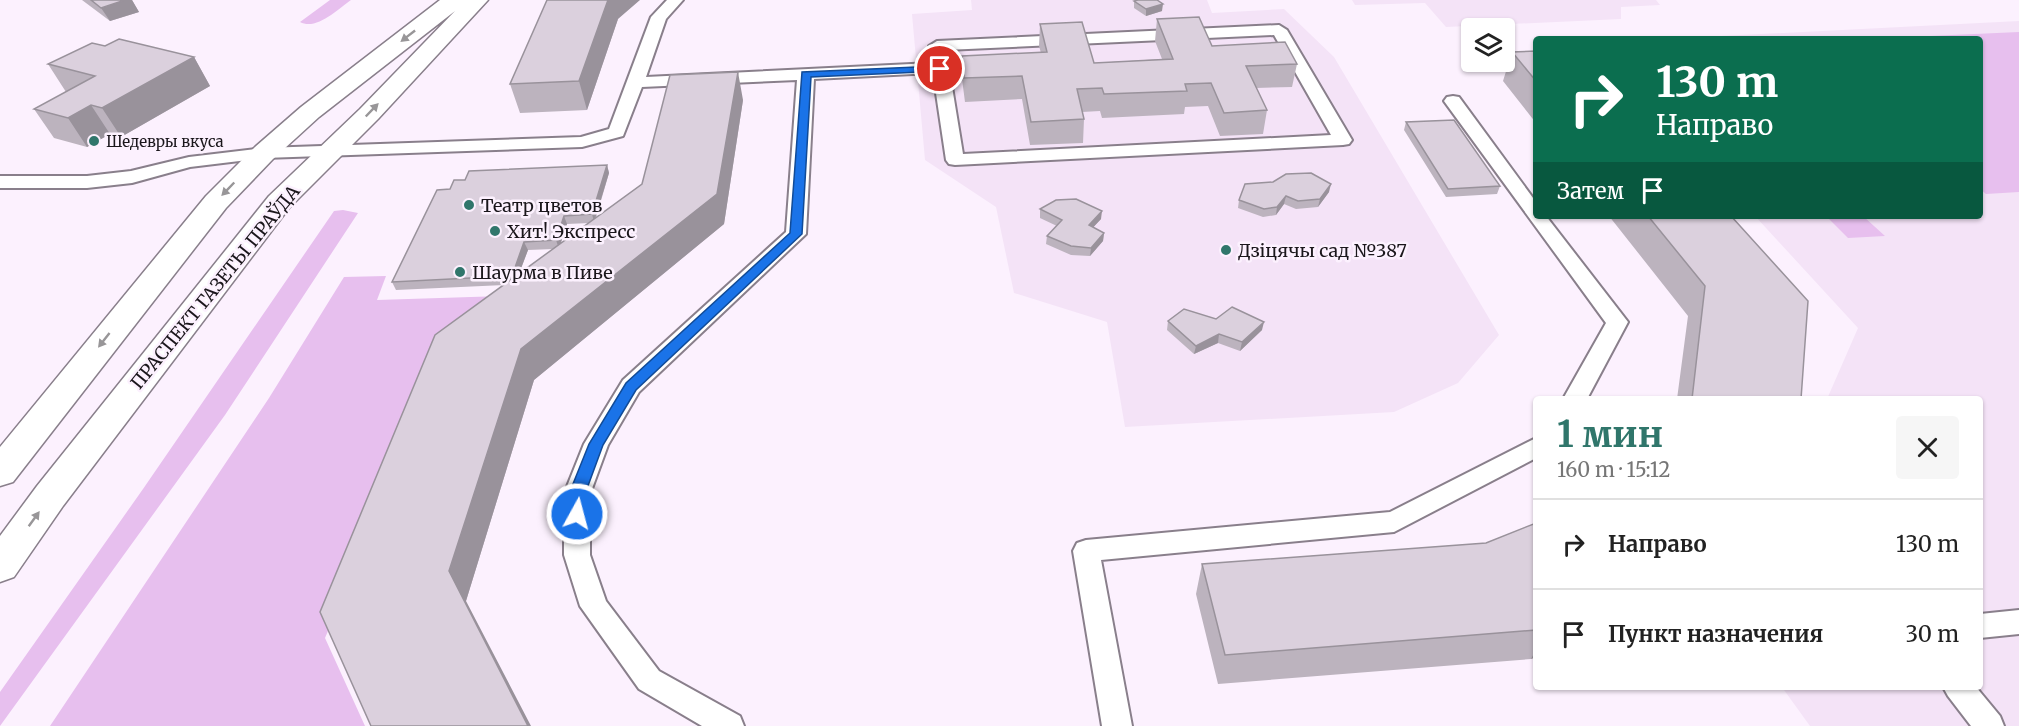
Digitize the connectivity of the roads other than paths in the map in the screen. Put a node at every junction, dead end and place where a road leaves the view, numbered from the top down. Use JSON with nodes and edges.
{"nodes":[{"id":1,"x":455,"y":0,"type":"edge"},
{"id":2,"x":477,"y":0,"type":"edge"},
{"id":3,"x":676,"y":0,"type":"edge"},
{"id":4,"x":940,"y":69,"type":"junction"},
{"id":5,"x":806,"y":74,"type":"junction"},
{"id":6,"x":636,"y":82,"type":"junction"},
{"id":7,"x":1454,"y":101,"type":"dead end"},
{"id":8,"x":330,"y":151,"type":"junction"},
{"id":9,"x":264,"y":153,"type":"junction"},
{"id":10,"x":0,"y":182,"type":"edge"},
{"id":11,"x":1533,"y":212,"type":"edge"},
{"id":12,"x":1538,"y":219,"type":"edge"},
{"id":13,"x":1577,"y":396,"type":"edge"},
{"id":14,"x":1533,"y":449,"type":"edge"},
{"id":15,"x":0,"y":472,"type":"edge"},
{"id":16,"x":0,"y":566,"type":"edge"},
{"id":17,"x":2019,"y":622,"type":"edge"},
{"id":18,"x":1983,"y":626,"type":"edge"},
{"id":19,"x":1960,"y":690,"type":"edge"},
{"id":20,"x":729,"y":726,"type":"edge"},
{"id":21,"x":1117,"y":726,"type":"edge"},
{"id":22,"x":1989,"y":726,"type":"edge"}],
"edges":[{"from":1,"to":9,"type":"street","one_way":true},
{"from":8,"to":2,"type":"street","name":"ПРАСПЕКТ ГАЗЕТЫ ПРАЎДА","one_way":true},
{"from":3,"to":6,"type":"lane"},
{"from":4,"to":4,"type":"lane"},
{"from":4,"to":5,"type":"lane"},
{"from":5,"to":6,"type":"lane"},
{"from":5,"to":20,"type":"lane"},
{"from":6,"to":8,"type":"lane"},
{"from":7,"to":11,"type":"lane"},
{"from":8,"to":9,"type":"lane"},
{"from":16,"to":8,"type":"street","name":"ПРАСПЕКТ ГАЗЕТЫ ПРАЎДА","one_way":true},
{"from":9,"to":10,"type":"lane"},
{"from":9,"to":15,"type":"street","one_way":true},
{"from":12,"to":13,"type":"lane"},
{"from":14,"to":21,"type":"lane"},
{"from":17,"to":18,"type":"lane"},
{"from":19,"to":22,"type":"lane"}]}
